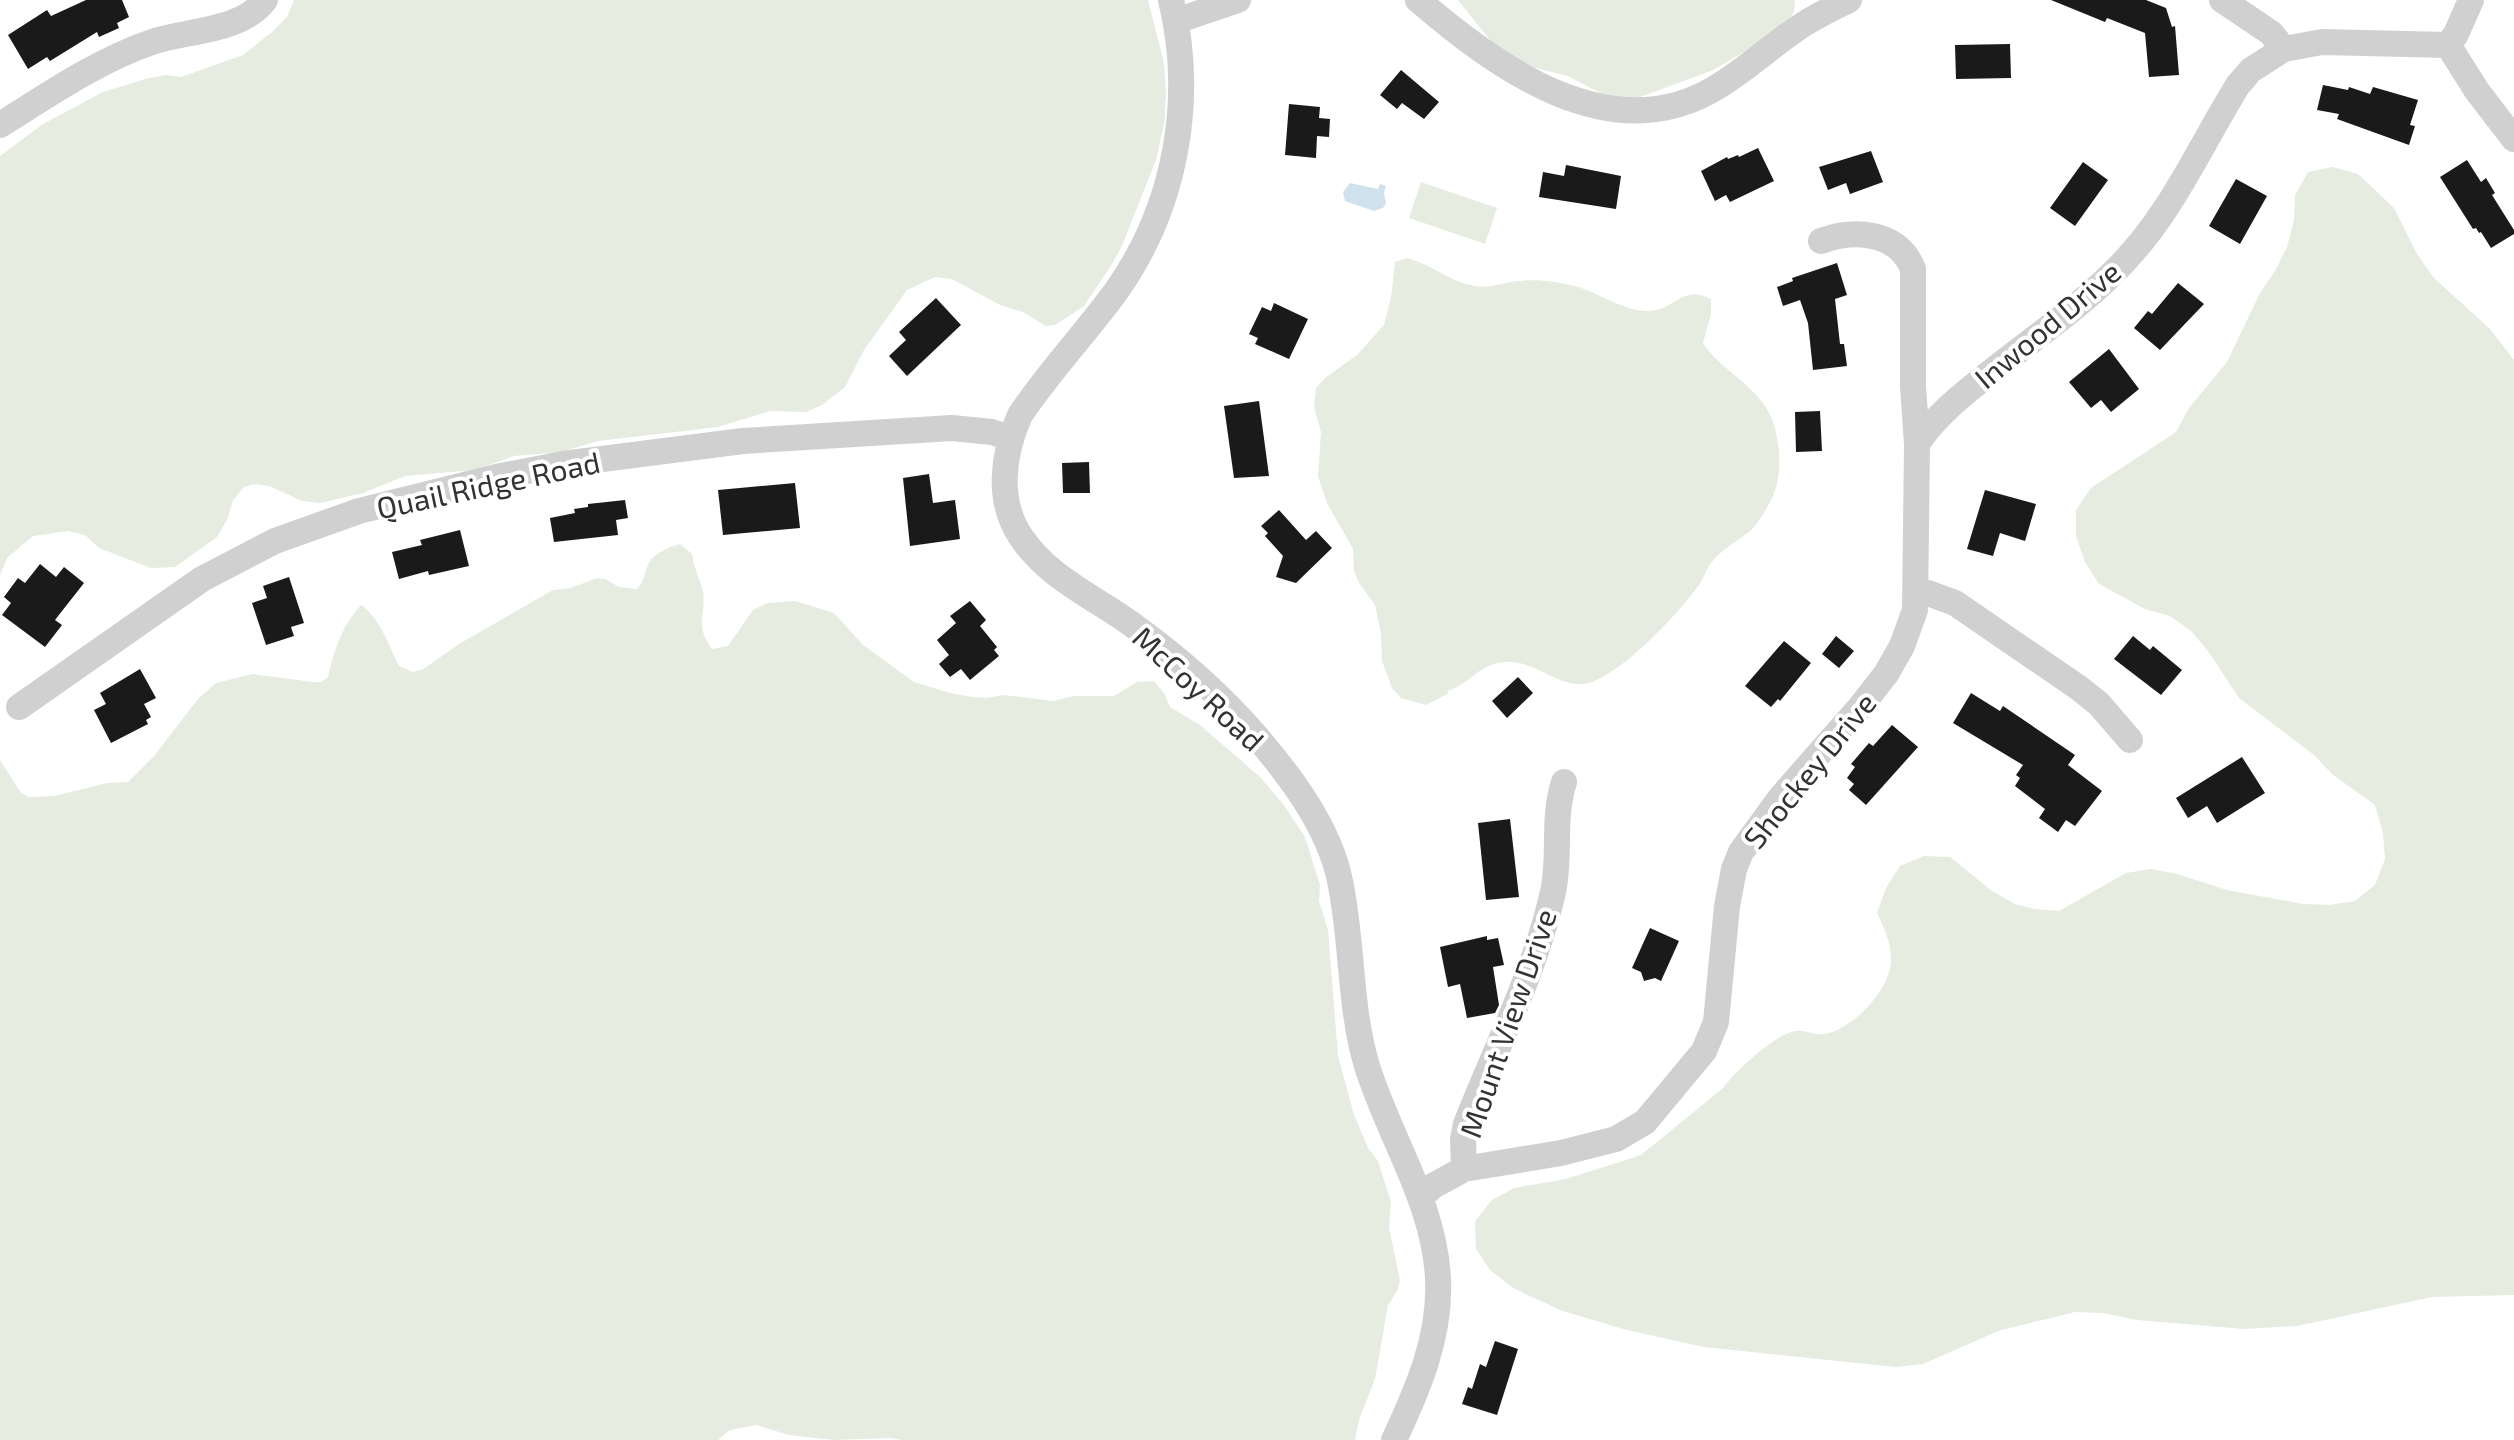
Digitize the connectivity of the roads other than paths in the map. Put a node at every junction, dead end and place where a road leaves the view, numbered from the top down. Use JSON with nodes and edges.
{"nodes":[{"id":1,"x":265,"y":0,"type":"edge"},
{"id":2,"x":1238,"y":0,"type":"edge"},
{"id":3,"x":1418,"y":0,"type":"edge"},
{"id":4,"x":1849,"y":0,"type":"edge"},
{"id":5,"x":2222,"y":0,"type":"edge"},
{"id":6,"x":2471,"y":0,"type":"edge"},
{"id":7,"x":1174,"y":11,"type":"edge"},
{"id":8,"x":2448,"y":45,"type":"junction"},
{"id":9,"x":2284,"y":49,"type":"junction"},
{"id":10,"x":0,"y":125,"type":"edge"},
{"id":11,"x":2514,"y":139,"type":"edge"},
{"id":12,"x":1821,"y":241,"type":"dead end"},
{"id":13,"x":1010,"y":438,"type":"junction"},
{"id":14,"x":1917,"y":444,"type":"junction"},
{"id":15,"x":1917,"y":589,"type":"junction"},
{"id":16,"x":19,"y":707,"type":"dead end"},
{"id":17,"x":2130,"y":740,"type":"dead end"},
{"id":18,"x":1564,"y":782,"type":"dead end"},
{"id":19,"x":1464,"y":1169,"type":"junction"},
{"id":20,"x":1420,"y":1198,"type":"junction"},
{"id":21,"x":1394,"y":1440,"type":"edge"}],
"edges":[{"from":1,"to":10,"type":"street"},
{"from":2,"to":7,"type":"street"},
{"from":3,"to":4,"type":"street"},
{"from":5,"to":9,"type":"street"},
{"from":6,"to":8,"type":"street"},
{"from":7,"to":13,"type":"street","name":"McCoy Road"},
{"from":8,"to":9,"type":"street"},
{"from":8,"to":11,"type":"street"},
{"from":9,"to":14,"type":"street","name":"Inwood Drive"},
{"from":12,"to":14,"type":"street","name":"Shockey Drive"},
{"from":13,"to":16,"type":"street","name":"Quail Ridge Road"},
{"from":13,"to":20,"type":"street","name":"McCoy Road"},
{"from":14,"to":15,"type":"street","name":"Shockey Drive"},
{"from":15,"to":17,"type":"street"},
{"from":15,"to":19,"type":"street","name":"Shockey Drive"},
{"from":18,"to":19,"type":"street","name":"Mount View Drive"},
{"from":19,"to":20,"type":"street","name":"Shockey Drive"},
{"from":20,"to":21,"type":"street","name":"McCoy Road"}]}
